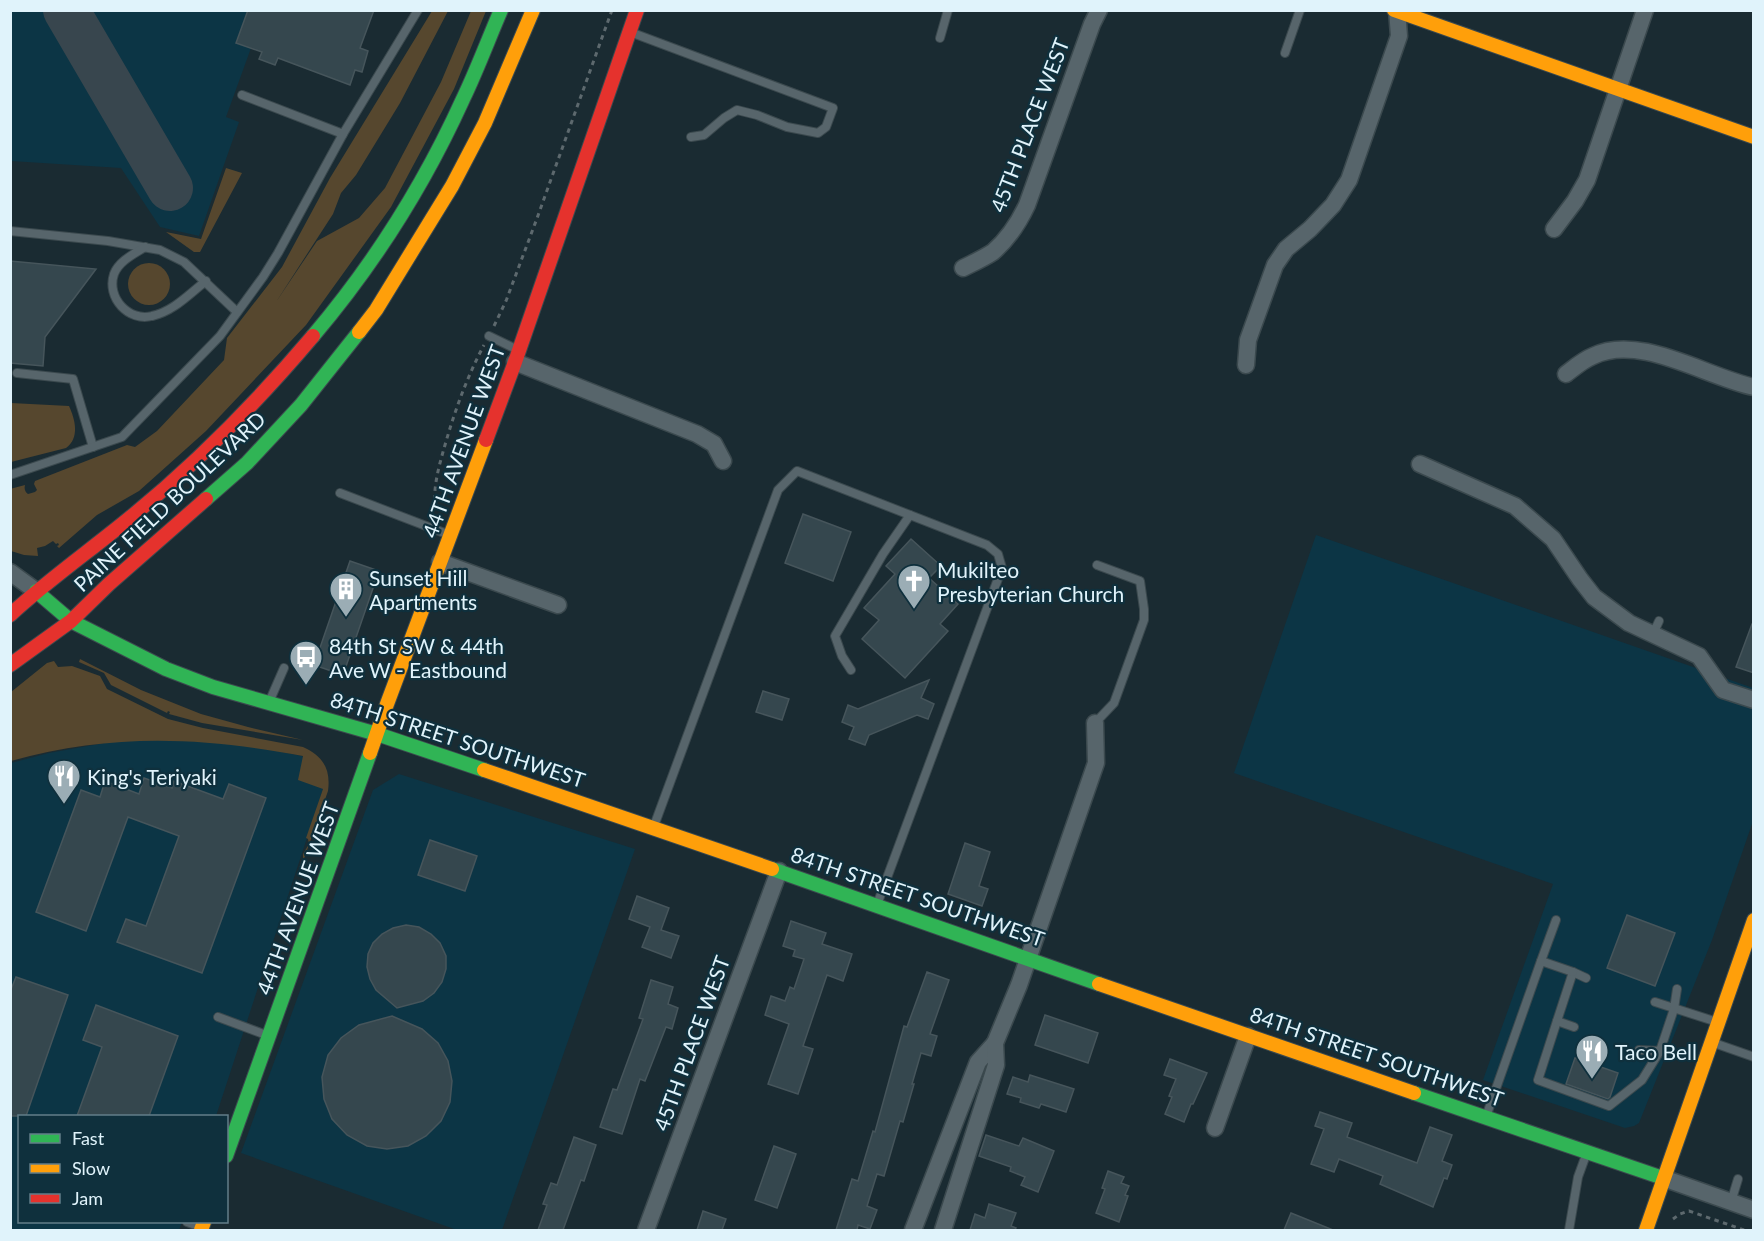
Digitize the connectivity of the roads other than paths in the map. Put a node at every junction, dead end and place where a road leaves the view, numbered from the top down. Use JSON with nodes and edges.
{"nodes":[{"id":1,"x":418,"y":10,"type":"edge"},
{"id":2,"x":501,"y":10,"type":"edge"},
{"id":3,"x":533,"y":10,"type":"edge"},
{"id":4,"x":637,"y":10,"type":"edge"},
{"id":5,"x":948,"y":10,"type":"edge"},
{"id":6,"x":1099,"y":10,"type":"edge"},
{"id":7,"x":1300,"y":10,"type":"edge"},
{"id":8,"x":1646,"y":10,"type":"edge"},
{"id":9,"x":1396,"y":11,"type":"edge"},
{"id":10,"x":630,"y":32,"type":"junction"},
{"id":11,"x":940,"y":38,"type":"dead end"},
{"id":12,"x":1285,"y":53,"type":"dead end"},
{"id":13,"x":1619,"y":89,"type":"junction"},
{"id":14,"x":242,"y":95,"type":"dead end"},
{"id":15,"x":343,"y":134,"type":"junction"},
{"id":16,"x":691,"y":137,"type":"dead end"},
{"id":17,"x":1754,"y":137,"type":"edge"},
{"id":18,"x":1554,"y":229,"type":"dead end"},
{"id":19,"x":10,"y":231,"type":"edge"},
{"id":20,"x":145,"y":247,"type":"junction"},
{"id":21,"x":963,"y":268,"type":"dead end"},
{"id":22,"x":206,"y":280,"type":"junction"},
{"id":23,"x":237,"y":312,"type":"junction"},
{"id":24,"x":489,"y":336,"type":"road end"},
{"id":25,"x":517,"y":356,"type":"junction"},
{"id":26,"x":1246,"y":365,"type":"dead end"},
{"id":27,"x":17,"y":373,"type":"dead end"},
{"id":28,"x":1566,"y":374,"type":"dead end"},
{"id":29,"x":1754,"y":387,"type":"edge"},
{"id":30,"x":93,"y":447,"type":"junction"},
{"id":31,"x":723,"y":461,"type":"dead end"},
{"id":32,"x":1420,"y":464,"type":"dead end"},
{"id":33,"x":10,"y":475,"type":"edge"},
{"id":34,"x":340,"y":492,"type":"dead end"},
{"id":35,"x":910,"y":515,"type":"junction"},
{"id":36,"x":450,"y":535,"type":"junction"},
{"id":37,"x":440,"y":561,"type":"junction"},
{"id":38,"x":1097,"y":565,"type":"dead end"},
{"id":39,"x":10,"y":572,"type":"edge"},
{"id":40,"x":36,"y":591,"type":"junction"},
{"id":41,"x":558,"y":605,"type":"dead end"},
{"id":42,"x":10,"y":615,"type":"edge"},
{"id":43,"x":71,"y":621,"type":"junction"},
{"id":44,"x":10,"y":665,"type":"edge"},
{"id":45,"x":284,"y":668,"type":"dead end"},
{"id":46,"x":850,"y":670,"type":"dead end"},
{"id":47,"x":1754,"y":700,"type":"edge"},
{"id":48,"x":268,"y":703,"type":"junction"},
{"id":49,"x":1095,"y":723,"type":"joint"},
{"id":50,"x":377,"y":734,"type":"junction"},
{"id":51,"x":653,"y":828,"type":"junction"},
{"id":52,"x":778,"y":871,"type":"junction"},
{"id":53,"x":877,"y":905,"type":"junction"},
{"id":54,"x":1556,"y":920,"type":"dead end"},
{"id":55,"x":1754,"y":920,"type":"edge"},
{"id":56,"x":1027,"y":958,"type":"junction"},
{"id":57,"x":1541,"y":961,"type":"junction"},
{"id":58,"x":1573,"y":972,"type":"junction"},
{"id":59,"x":1586,"y":978,"type":"dead end"},
{"id":60,"x":1677,"y":989,"type":"dead end"},
{"id":61,"x":1655,"y":1002,"type":"dead end"},
{"id":62,"x":1674,"y":1009,"type":"junction"},
{"id":63,"x":219,"y":1017,"type":"dead end"},
{"id":64,"x":1557,"y":1021,"type":"junction"},
{"id":65,"x":1718,"y":1022,"type":"junction"},
{"id":66,"x":1574,"y":1027,"type":"dead end"},
{"id":67,"x":269,"y":1036,"type":"junction"},
{"id":68,"x":1248,"y":1036,"type":"junction"},
{"id":69,"x":1711,"y":1042,"type":"junction"},
{"id":70,"x":995,"y":1043,"type":"junction"},
{"id":71,"x":1639,"y":1050,"type":"dead end"},
{"id":72,"x":1660,"y":1051,"type":"junction"},
{"id":73,"x":1754,"y":1057,"type":"edge"},
{"id":74,"x":1486,"y":1118,"type":"junction"},
{"id":75,"x":1215,"y":1128,"type":"dead end"},
{"id":76,"x":228,"y":1150,"type":"edge"},
{"id":77,"x":1588,"y":1152,"type":"junction"},
{"id":78,"x":1663,"y":1178,"type":"junction"},
{"id":79,"x":1738,"y":1179,"type":"dead end"},
{"id":80,"x":1731,"y":1202,"type":"junction"},
{"id":81,"x":1754,"y":1210,"type":"edge"},
{"id":82,"x":646,"y":1230,"type":"edge"},
{"id":83,"x":913,"y":1230,"type":"edge"},
{"id":84,"x":943,"y":1230,"type":"edge"},
{"id":85,"x":1569,"y":1230,"type":"edge"},
{"id":86,"x":1646,"y":1230,"type":"edge"}],
"edges":[{"from":1,"to":15,"type":"lane"},
{"from":2,"to":40,"type":"main road","name":"PAINE FIELD BOULEVARD"},
{"from":3,"to":43,"type":"main road","name":"PAINE FIELD BOULEVARD"},
{"from":4,"to":10,"type":"main road","name":"44TH AVENUE WEST"},
{"from":5,"to":11,"type":"lane"},
{"from":6,"to":21,"type":"street","name":"45TH PLACE WEST"},
{"from":7,"to":12,"type":"lane"},
{"from":8,"to":13,"type":"street"},
{"from":9,"to":13,"type":"main road"},
{"from":9,"to":26,"type":"street"},
{"from":10,"to":16,"type":"lane"},
{"from":10,"to":25,"type":"main road","name":"44TH AVENUE WEST"},
{"from":13,"to":17,"type":"main road"},
{"from":13,"to":18,"type":"street"},
{"from":14,"to":15,"type":"lane"},
{"from":15,"to":23,"type":"lane"},
{"from":19,"to":20,"type":"lane"},
{"from":20,"to":22,"type":"lane"},
{"from":20,"to":22,"type":"lane"},
{"from":22,"to":23,"type":"lane"},
{"from":23,"to":30,"type":"lane"},
{"from":24,"to":25,"type":"lane"},
{"from":25,"to":31,"type":"street"},
{"from":25,"to":36,"type":"main road","name":"44TH AVENUE WEST"},
{"from":27,"to":30,"type":"lane"},
{"from":28,"to":29,"type":"street"},
{"from":30,"to":33,"type":"lane"},
{"from":32,"to":47,"type":"street"},
{"from":34,"to":36,"type":"lane"},
{"from":35,"to":46,"type":"lane"},
{"from":35,"to":51,"type":"lane"},
{"from":35,"to":53,"type":"lane"},
{"from":36,"to":37,"type":"main road","name":"44TH AVENUE WEST"},
{"from":37,"to":41,"type":"street"},
{"from":37,"to":50,"type":"main road","name":"44TH AVENUE WEST"},
{"from":38,"to":49,"type":"lane"},
{"from":39,"to":40,"type":"street","name":"84TH STREET SOUTHWEST"},
{"from":40,"to":42,"type":"main road"},
{"from":40,"to":43,"type":"main road","name":"84TH STREET SOUTHWEST"},
{"from":43,"to":44,"type":"main road"},
{"from":43,"to":48,"type":"main road","name":"84TH STREET SOUTHWEST"},
{"from":45,"to":48,"type":"lane"},
{"from":48,"to":50,"type":"main road","name":"84TH STREET SOUTHWEST"},
{"from":49,"to":56,"type":"street"},
{"from":50,"to":51,"type":"main road","name":"84TH STREET SOUTHWEST"},
{"from":50,"to":67,"type":"main road","name":"44TH AVENUE WEST"},
{"from":51,"to":52,"type":"main road","name":"84TH STREET SOUTHWEST"},
{"from":52,"to":53,"type":"main road","name":"84TH STREET SOUTHWEST"},
{"from":52,"to":82,"type":"street","name":"45TH PLACE WEST"},
{"from":53,"to":56,"type":"main road","name":"84TH STREET SOUTHWEST"},
{"from":54,"to":57,"type":"lane"},
{"from":55,"to":65,"type":"main road"},
{"from":56,"to":68,"type":"main road","name":"84TH STREET SOUTHWEST"},
{"from":56,"to":70,"type":"street"},
{"from":57,"to":58,"type":"lane"},
{"from":57,"to":74,"type":"lane"},
{"from":58,"to":59,"type":"lane"},
{"from":58,"to":64,"type":"lane"},
{"from":60,"to":62,"type":"lane"},
{"from":61,"to":62,"type":"lane"},
{"from":62,"to":65,"type":"lane"},
{"from":62,"to":72,"type":"lane"},
{"from":63,"to":67,"type":"lane"},
{"from":64,"to":66,"type":"lane"},
{"from":64,"to":72,"type":"lane"},
{"from":65,"to":69,"type":"main road"},
{"from":67,"to":76,"type":"main road","name":"44TH AVENUE WEST"},
{"from":68,"to":74,"type":"main road","name":"84TH STREET SOUTHWEST"},
{"from":68,"to":75,"type":"street"},
{"from":69,"to":73,"type":"lane"},
{"from":69,"to":78,"type":"main road"},
{"from":70,"to":83,"type":"street"},
{"from":70,"to":84,"type":"street"},
{"from":71,"to":72,"type":"lane"},
{"from":74,"to":77,"type":"main road","name":"84TH STREET SOUTHWEST"},
{"from":77,"to":78,"type":"main road","name":"84TH STREET SOUTHWEST"},
{"from":77,"to":85,"type":"lane"},
{"from":78,"to":80,"type":"street","name":"84TH STREET SOUTHWEST"},
{"from":78,"to":86,"type":"main road"},
{"from":79,"to":80,"type":"lane"},
{"from":80,"to":81,"type":"street","name":"84TH STREET SOUTHWEST"}]}
